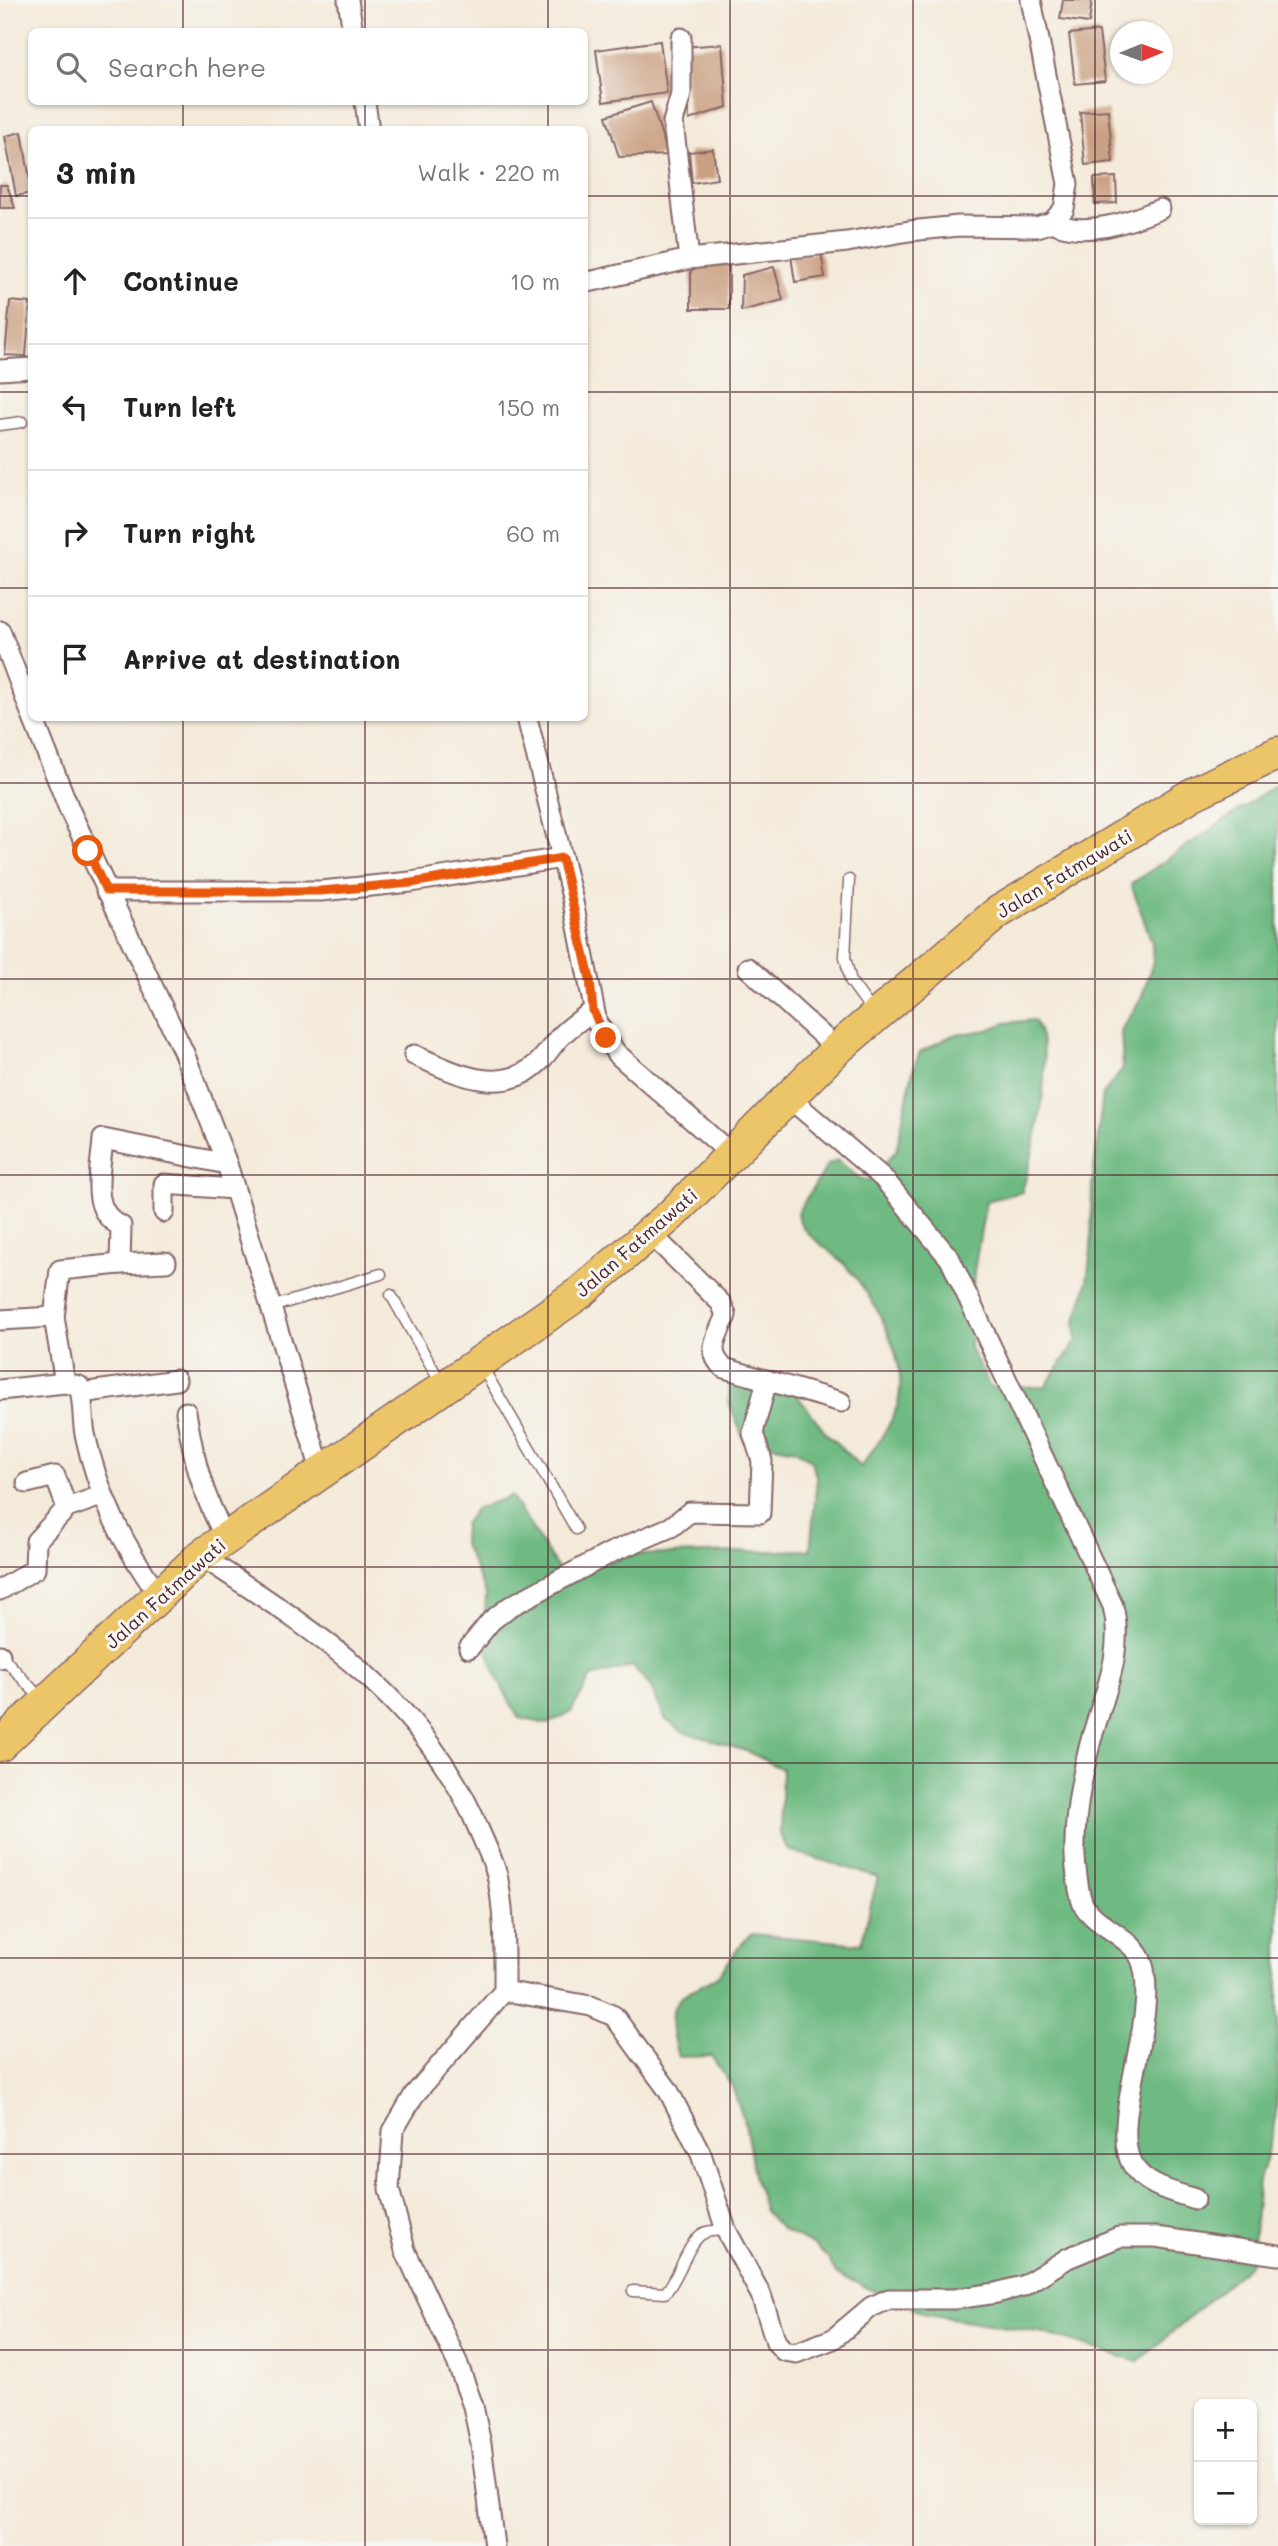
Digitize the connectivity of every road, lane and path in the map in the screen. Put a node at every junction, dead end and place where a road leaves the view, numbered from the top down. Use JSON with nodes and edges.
{"nodes":[{"id":1,"x":348,"y":0,"type":"edge"},
{"id":2,"x":1031,"y":0,"type":"edge"},
{"id":3,"x":352,"y":28,"type":"edge"},
{"id":4,"x":681,"y":38,"type":"dead end"},
{"id":5,"x":365,"y":105,"type":"edge"},
{"id":6,"x":368,"y":126,"type":"edge"},
{"id":7,"x":1160,"y":209,"type":"dead end"},
{"id":8,"x":1052,"y":222,"type":"junction"},
{"id":9,"x":689,"y":259,"type":"junction"},
{"id":10,"x":588,"y":283,"type":"edge"},
{"id":11,"x":28,"y":368,"type":"edge"},
{"id":12,"x":0,"y":370,"type":"edge"},
{"id":13,"x":22,"y":422,"type":"dead end"},
{"id":14,"x":0,"y":425,"type":"edge"},
{"id":15,"x":0,"y":631,"type":"edge"},
{"id":16,"x":28,"y":705,"type":"edge"},
{"id":17,"x":34,"y":721,"type":"edge"},
{"id":18,"x":528,"y":721,"type":"edge"},
{"id":19,"x":1278,"y":753,"type":"edge"},
{"id":20,"x":562,"y":858,"type":"junction"},
{"id":21,"x":849,"y":880,"type":"dead end"},
{"id":22,"x":106,"y":891,"type":"junction"},
{"id":23,"x":748,"y":968,"type":"dead end"},
{"id":24,"x":593,"y":1011,"type":"junction"},
{"id":25,"x":876,"y":1016,"type":"junction"},
{"id":26,"x":837,"y":1049,"type":"junction"},
{"id":27,"x":414,"y":1055,"type":"dead end"},
{"id":28,"x":787,"y":1096,"type":"junction"},
{"id":29,"x":730,"y":1154,"type":"junction"},
{"id":30,"x":227,"y":1164,"type":"junction"},
{"id":31,"x":234,"y":1189,"type":"junction"},
{"id":32,"x":164,"y":1212,"type":"dead end"},
{"id":33,"x":650,"y":1233,"type":"junction"},
{"id":34,"x":166,"y":1262,"type":"dead end"},
{"id":35,"x":120,"y":1264,"type":"junction"},
{"id":36,"x":381,"y":1274,"type":"dead end"},
{"id":37,"x":391,"y":1295,"type":"dead end"},
{"id":38,"x":271,"y":1307,"type":"junction"},
{"id":39,"x":54,"y":1317,"type":"junction"},
{"id":40,"x":0,"y":1320,"type":"edge"},
{"id":41,"x":479,"y":1362,"type":"junction"},
{"id":42,"x":176,"y":1380,"type":"dead end"},
{"id":43,"x":767,"y":1380,"type":"junction"},
{"id":44,"x":443,"y":1386,"type":"junction"},
{"id":45,"x":73,"y":1388,"type":"junction"},
{"id":46,"x":0,"y":1390,"type":"edge"},
{"id":47,"x":841,"y":1402,"type":"dead end"},
{"id":48,"x":186,"y":1412,"type":"dead end"},
{"id":49,"x":321,"y":1469,"type":"junction"},
{"id":50,"x":27,"y":1483,"type":"dead end"},
{"id":51,"x":101,"y":1496,"type":"junction"},
{"id":52,"x":67,"y":1508,"type":"junction"},
{"id":53,"x":576,"y":1529,"type":"dead end"},
{"id":54,"x":214,"y":1547,"type":"junction"},
{"id":55,"x":0,"y":1590,"type":"edge"},
{"id":56,"x":159,"y":1595,"type":"junction"},
{"id":57,"x":468,"y":1648,"type":"dead end"},
{"id":58,"x":1,"y":1656,"type":"edge"},
{"id":59,"x":45,"y":1702,"type":"junction"},
{"id":60,"x":0,"y":1745,"type":"edge"},
{"id":61,"x":503,"y":1991,"type":"junction"},
{"id":62,"x":1195,"y":2200,"type":"dead end"},
{"id":63,"x":726,"y":2230,"type":"junction"},
{"id":64,"x":1278,"y":2255,"type":"edge"},
{"id":65,"x":633,"y":2291,"type":"dead end"},
{"id":66,"x":494,"y":2546,"type":"edge"}],
"edges":[{"from":1,"to":3,"type":"street"},
{"from":2,"to":8,"type":"street"},
{"from":4,"to":9,"type":"street"},
{"from":5,"to":6,"type":"street"},
{"from":7,"to":8,"type":"street"},
{"from":8,"to":9,"type":"street"},
{"from":9,"to":10,"type":"street"},
{"from":11,"to":12,"type":"street"},
{"from":13,"to":14,"type":"lane"},
{"from":15,"to":16,"type":"street"},
{"from":17,"to":22,"type":"street"},
{"from":18,"to":20,"type":"street"},
{"from":19,"to":25,"type":"highway","name":"Jalan Fatmawati"},
{"from":20,"to":22,"type":"street"},
{"from":20,"to":24,"type":"street"},
{"from":21,"to":25,"type":"lane"},
{"from":22,"to":30,"type":"street"},
{"from":23,"to":26,"type":"street"},
{"from":24,"to":27,"type":"street"},
{"from":24,"to":29,"type":"street"},
{"from":25,"to":26,"type":"highway","name":"Jalan Fatmawati"},
{"from":26,"to":28,"type":"highway","name":"Jalan Fatmawati"},
{"from":28,"to":29,"type":"highway","name":"Jalan Fatmawati"},
{"from":28,"to":62,"type":"street"},
{"from":29,"to":33,"type":"highway","name":"Jalan Fatmawati"},
{"from":30,"to":31,"type":"street"},
{"from":30,"to":35,"type":"street"},
{"from":31,"to":32,"type":"street"},
{"from":31,"to":38,"type":"street"},
{"from":33,"to":41,"type":"highway","name":"Jalan Fatmawati"},
{"from":33,"to":43,"type":"street"},
{"from":34,"to":35,"type":"street"},
{"from":35,"to":39,"type":"street"},
{"from":36,"to":38,"type":"lane"},
{"from":37,"to":44,"type":"lane"},
{"from":38,"to":49,"type":"street"},
{"from":39,"to":40,"type":"street"},
{"from":39,"to":45,"type":"street"},
{"from":41,"to":44,"type":"highway","name":"Jalan Fatmawati"},
{"from":41,"to":53,"type":"lane"},
{"from":42,"to":45,"type":"street"},
{"from":43,"to":47,"type":"street"},
{"from":43,"to":57,"type":"street"},
{"from":44,"to":49,"type":"highway","name":"Jalan Fatmawati"},
{"from":45,"to":46,"type":"street"},
{"from":45,"to":51,"type":"street"},
{"from":48,"to":54,"type":"street"},
{"from":49,"to":54,"type":"highway","name":"Jalan Fatmawati"},
{"from":50,"to":52,"type":"street"},
{"from":51,"to":52,"type":"street"},
{"from":51,"to":56,"type":"street"},
{"from":52,"to":55,"type":"street"},
{"from":54,"to":56,"type":"highway","name":"Jalan Fatmawati"},
{"from":54,"to":61,"type":"street"},
{"from":56,"to":59,"type":"highway","name":"Jalan Fatmawati"},
{"from":58,"to":59,"type":"lane"},
{"from":59,"to":60,"type":"highway","name":"Jalan Fatmawati"},
{"from":61,"to":63,"type":"street"},
{"from":61,"to":66,"type":"street"},
{"from":63,"to":64,"type":"street"},
{"from":63,"to":65,"type":"lane"}]}
